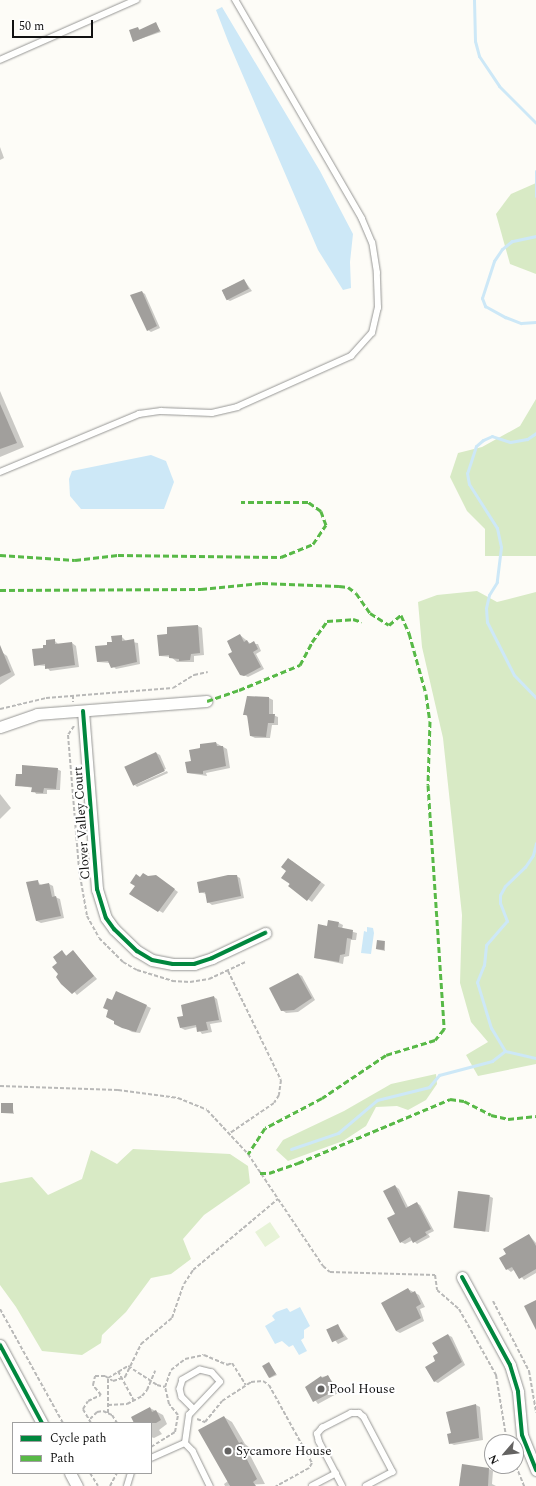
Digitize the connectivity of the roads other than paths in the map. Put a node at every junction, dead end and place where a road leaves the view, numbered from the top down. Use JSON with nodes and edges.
{"nodes":[{"id":1,"x":136,"y":0,"type":"edge"},
{"id":2,"x":235,"y":0,"type":"edge"},
{"id":3,"x":0,"y":60,"type":"edge"},
{"id":4,"x":0,"y":472,"type":"edge"},
{"id":5,"x":207,"y":701,"type":"dead end"},
{"id":6,"x":78,"y":711,"type":"junction"},
{"id":7,"x":0,"y":727,"type":"edge"},
{"id":8,"x":265,"y":933,"type":"dead end"},
{"id":9,"x":462,"y":1277,"type":"dead end"},
{"id":10,"x":0,"y":1345,"type":"edge"},
{"id":11,"x":194,"y":1409,"type":"junction"},
{"id":12,"x":41,"y":1422,"type":"edge"},
{"id":13,"x":185,"y":1443,"type":"junction"},
{"id":14,"x":152,"y":1458,"type":"edge"},
{"id":15,"x":536,"y":1470,"type":"edge"},
{"id":16,"x":336,"y":1473,"type":"junction"},
{"id":17,"x":71,"y":1474,"type":"edge"},
{"id":18,"x":131,"y":1474,"type":"edge"},
{"id":19,"x":370,"y":1485,"type":"edge"},
{"id":20,"x":77,"y":1486,"type":"edge"},
{"id":21,"x":127,"y":1486,"type":"edge"},
{"id":22,"x":210,"y":1486,"type":"edge"},
{"id":23,"x":312,"y":1486,"type":"edge"},
{"id":24,"x":342,"y":1486,"type":"edge"}],
"edges":[{"from":1,"to":3,"type":"lane"},
{"from":2,"to":4,"type":"lane"},
{"from":5,"to":6,"type":"street"},
{"from":6,"to":7,"type":"street"},
{"from":6,"to":8,"type":"street","name":"Clover Valley Court"},
{"from":9,"to":15,"type":"street"},
{"from":10,"to":12,"type":"street"},
{"from":11,"to":11,"type":"lane"},
{"from":11,"to":13,"type":"lane"},
{"from":13,"to":14,"type":"lane"},
{"from":13,"to":22,"type":"lane"},
{"from":16,"to":19,"type":"lane"},
{"from":16,"to":23,"type":"lane"},
{"from":16,"to":24,"type":"lane"},
{"from":17,"to":20,"type":"street"},
{"from":18,"to":21,"type":"lane"}]}
